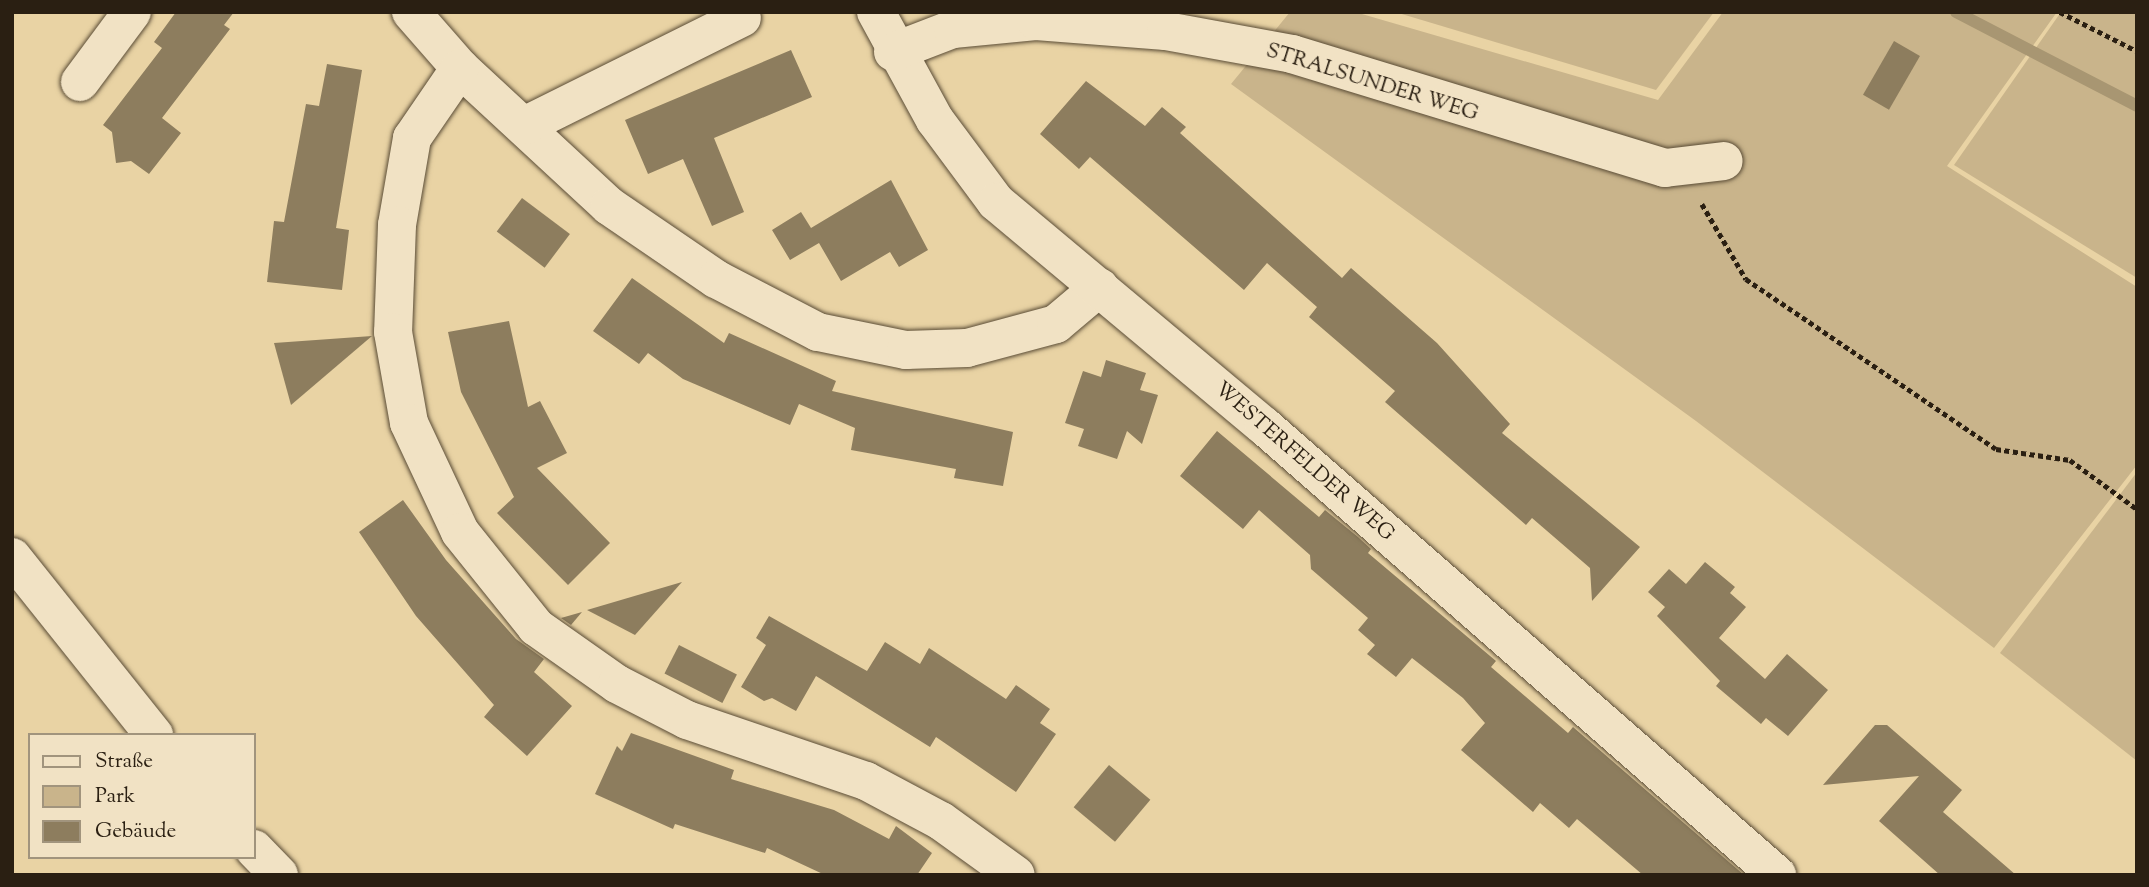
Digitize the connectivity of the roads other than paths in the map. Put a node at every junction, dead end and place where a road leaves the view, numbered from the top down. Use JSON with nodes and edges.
{"nodes":[{"id":1,"x":132,"y":12,"type":"edge"},
{"id":2,"x":411,"y":12,"type":"edge"},
{"id":3,"x":876,"y":12,"type":"edge"},
{"id":4,"x":742,"y":18,"type":"dead end"},
{"id":5,"x":893,"y":52,"type":"junction"},
{"id":6,"x":460,"y":68,"type":"junction"},
{"id":7,"x":80,"y":82,"type":"dead end"},
{"id":8,"x":526,"y":125,"type":"junction"},
{"id":9,"x":1724,"y":161,"type":"dead end"},
{"id":10,"x":1100,"y":287,"type":"junction"},
{"id":11,"x":12,"y":557,"type":"edge"},
{"id":12,"x":152,"y":733,"type":"edge"},
{"id":13,"x":256,"y":851,"type":"edge"},
{"id":14,"x":279,"y":875,"type":"edge"},
{"id":15,"x":1016,"y":875,"type":"edge"},
{"id":16,"x":1777,"y":875,"type":"edge"}],
"edges":[{"from":1,"to":7,"type":"street"},
{"from":2,"to":6,"type":"street"},
{"from":3,"to":5,"type":"street","name":"WESTERFELDER WEG"},
{"from":4,"to":8,"type":"street"},
{"from":5,"to":9,"type":"street","name":"STRALSUNDER WEG"},
{"from":5,"to":10,"type":"street","name":"WESTERFELDER WEG"},
{"from":6,"to":8,"type":"street"},
{"from":6,"to":15,"type":"street"},
{"from":8,"to":10,"type":"street"},
{"from":10,"to":16,"type":"street","name":"WESTERFELDER WEG"},
{"from":11,"to":12,"type":"street"},
{"from":13,"to":14,"type":"street"}]}
